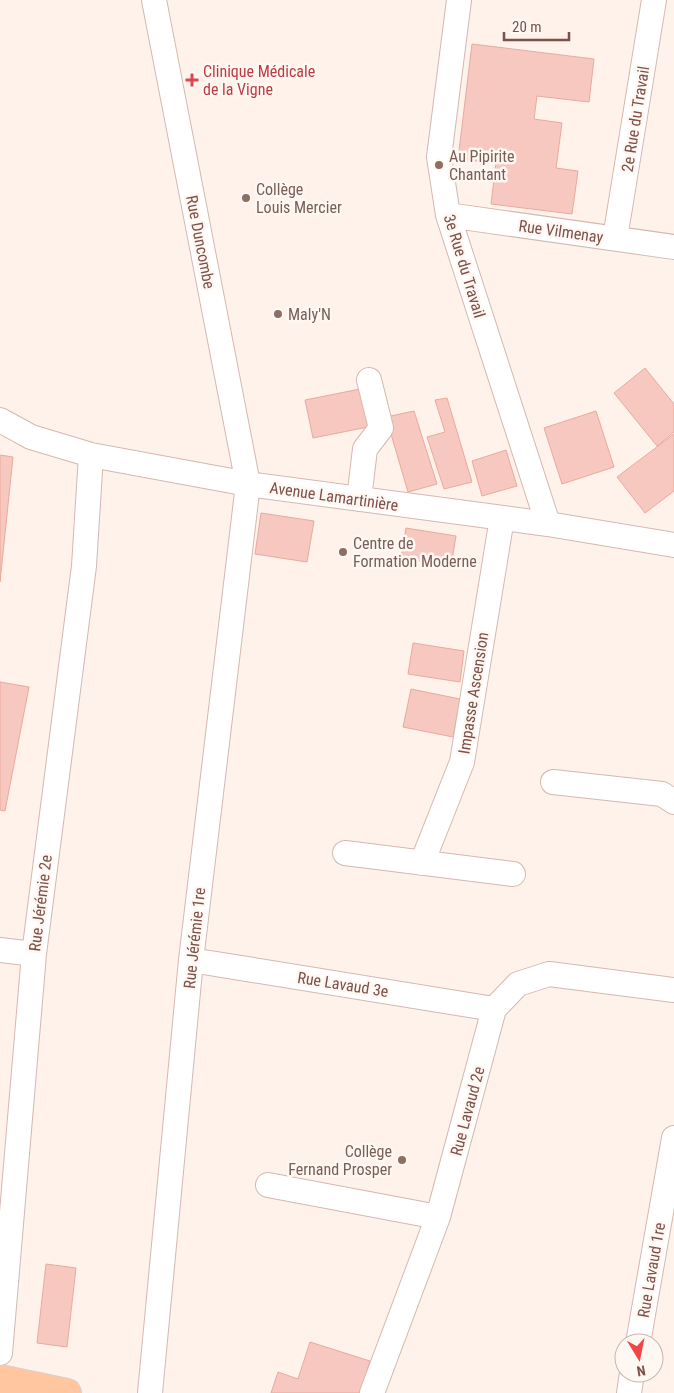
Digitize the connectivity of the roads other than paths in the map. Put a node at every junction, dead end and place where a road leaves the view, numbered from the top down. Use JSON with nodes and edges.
{"nodes":[{"id":1,"x":154,"y":0,"type":"edge"},
{"id":2,"x":459,"y":0,"type":"edge"},
{"id":3,"x":654,"y":0,"type":"edge"},
{"id":4,"x":448,"y":215,"type":"junction"},
{"id":5,"x":615,"y":238,"type":"junction"},
{"id":6,"x":674,"y":247,"type":"edge"},
{"id":7,"x":369,"y":380,"type":"dead end"},
{"id":8,"x":0,"y":420,"type":"edge"},
{"id":9,"x":91,"y":454,"type":"junction"},
{"id":10,"x":248,"y":484,"type":"junction"},
{"id":11,"x":359,"y":499,"type":"junction"},
{"id":12,"x":502,"y":518,"type":"junction"},
{"id":13,"x":548,"y":524,"type":"junction"},
{"id":14,"x":674,"y":545,"type":"edge"},
{"id":15,"x":553,"y":782,"type":"dead end"},
{"id":16,"x":674,"y":802,"type":"edge"},
{"id":17,"x":345,"y":854,"type":"dead end"},
{"id":18,"x":422,"y":863,"type":"junction"},
{"id":19,"x":513,"y":874,"type":"dead end"},
{"id":20,"x":0,"y":950,"type":"edge"},
{"id":21,"x":34,"y":954,"type":"junction"},
{"id":22,"x":192,"y":960,"type":"junction"},
{"id":23,"x":674,"y":990,"type":"edge"},
{"id":24,"x":494,"y":1009,"type":"junction"},
{"id":25,"x":9,"y":1125,"type":"edge"},
{"id":26,"x":674,"y":1138,"type":"edge"},
{"id":27,"x":268,"y":1185,"type":"dead end"},
{"id":28,"x":438,"y":1217,"type":"junction"},
{"id":29,"x":640,"y":1333,"type":"edge"},
{"id":30,"x":0,"y":1353,"type":"edge"},
{"id":31,"x":0,"y":1379,"type":"edge"},
{"id":32,"x":67,"y":1393,"type":"edge"},
{"id":33,"x":150,"y":1393,"type":"edge"},
{"id":34,"x":372,"y":1393,"type":"edge"}],
"edges":[{"from":1,"to":10,"type":"street","name":"Rue Duncombe"},
{"from":2,"to":4,"type":"street","name":"3e Rue du Travail"},
{"from":3,"to":5,"type":"street","name":"2e Rue du Travail"},
{"from":4,"to":5,"type":"street","name":"Rue Vilmenay"},
{"from":4,"to":13,"type":"street","name":"3e Rue du Travail"},
{"from":5,"to":6,"type":"street","name":"Rue Vilmenay"},
{"from":7,"to":11,"type":"street"},
{"from":8,"to":9,"type":"street","name":"Avenue Lamartinière"},
{"from":9,"to":10,"type":"street","name":"Avenue Lamartinière"},
{"from":9,"to":21,"type":"street","name":"Rue Jérémie 2e"},
{"from":10,"to":11,"type":"street","name":"Avenue Lamartinière"},
{"from":10,"to":22,"type":"street","name":"Rue Jérémie 1re"},
{"from":11,"to":12,"type":"street","name":"Avenue Lamartinière"},
{"from":12,"to":13,"type":"street","name":"Avenue Lamartinière"},
{"from":12,"to":18,"type":"street","name":"Impasse Ascension"},
{"from":13,"to":14,"type":"street","name":"Avenue Lamartinière"},
{"from":15,"to":16,"type":"street"},
{"from":17,"to":18,"type":"street"},
{"from":18,"to":19,"type":"street"},
{"from":20,"to":21,"type":"street"},
{"from":21,"to":25,"type":"street","name":"Rue Jérémie 2e"},
{"from":22,"to":24,"type":"street","name":"Rue Lavaud 3e"},
{"from":22,"to":33,"type":"street","name":"Rue Jérémie 1re"},
{"from":23,"to":24,"type":"street","name":"Rue Lavaud 2e"},
{"from":24,"to":28,"type":"street","name":"Rue Lavaud 2e"},
{"from":25,"to":30,"type":"street","name":"Rue Jérémie 2e"},
{"from":26,"to":29,"type":"street","name":"Rue Lavaud 1re"},
{"from":27,"to":28,"type":"street"},
{"from":28,"to":34,"type":"street","name":"Rue Lavaud 2e"},
{"from":31,"to":32,"type":"main road"}]}
